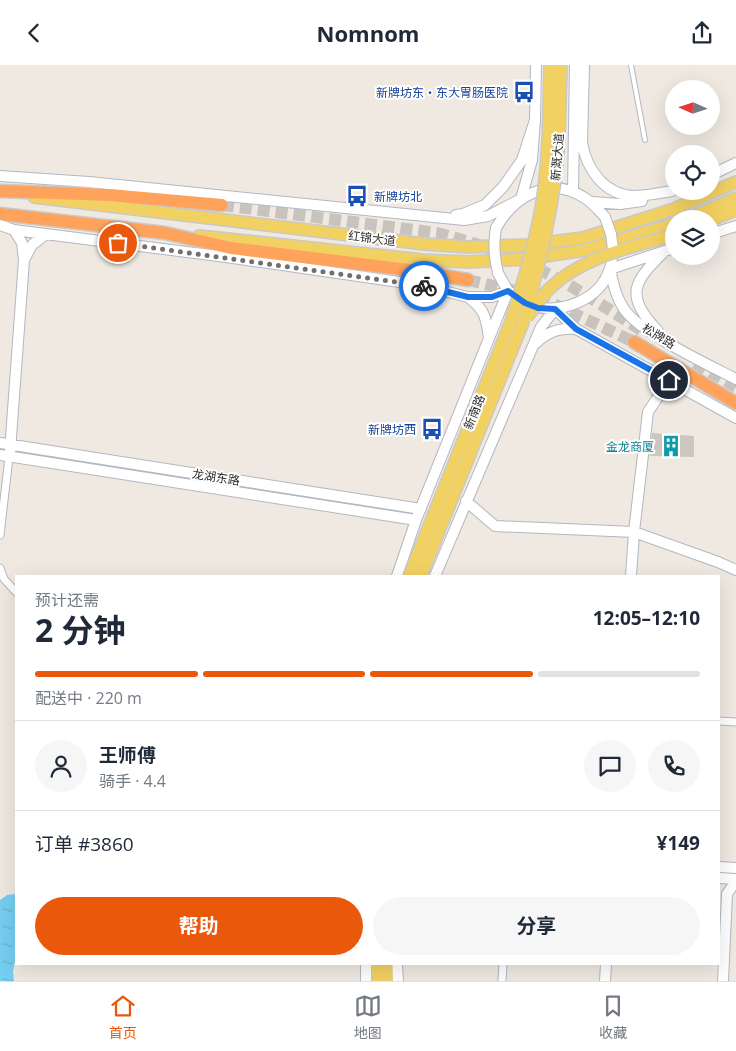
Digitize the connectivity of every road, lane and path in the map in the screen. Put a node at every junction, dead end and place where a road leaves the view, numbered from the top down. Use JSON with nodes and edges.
{"nodes":[{"id":1,"x":536,"y":65,"type":"edge"},
{"id":2,"x":550,"y":65,"type":"edge"},
{"id":3,"x":561,"y":65,"type":"edge"},
{"id":4,"x":575,"y":65,"type":"edge"},
{"id":5,"x":584,"y":65,"type":"edge"},
{"id":6,"x":631,"y":65,"type":"edge"},
{"id":7,"x":583,"y":117,"type":"junction"},
{"id":8,"x":535,"y":120,"type":"junction"},
{"id":9,"x":645,"y":140,"type":"dead end"},
{"id":10,"x":574,"y":159,"type":"junction"},
{"id":11,"x":736,"y":163,"type":"edge"},
{"id":12,"x":720,"y":171,"type":"edge"},
{"id":13,"x":0,"y":176,"type":"edge"},
{"id":14,"x":736,"y":182,"type":"edge"},
{"id":15,"x":0,"y":192,"type":"edge"},
{"id":16,"x":573,"y":192,"type":"junction"},
{"id":17,"x":665,"y":192,"type":"edge"},
{"id":18,"x":665,"y":193,"type":"edge"},
{"id":19,"x":736,"y":198,"type":"edge"},
{"id":20,"x":521,"y":199,"type":"junction"},
{"id":21,"x":592,"y":202,"type":"junction"},
{"id":22,"x":222,"y":205,"type":"tunnel mouth"},
{"id":23,"x":708,"y":210,"type":"edge"},
{"id":24,"x":736,"y":210,"type":"edge"},
{"id":25,"x":0,"y":214,"type":"edge"},
{"id":26,"x":720,"y":216,"type":"edge"},
{"id":27,"x":434,"y":217,"type":"junction"},
{"id":28,"x":0,"y":225,"type":"edge"},
{"id":29,"x":736,"y":225,"type":"edge"},
{"id":30,"x":665,"y":227,"type":"edge"},
{"id":31,"x":14,"y":230,"type":"junction"},
{"id":32,"x":720,"y":231,"type":"edge"},
{"id":33,"x":165,"y":233,"type":"junction"},
{"id":34,"x":46,"y":234,"type":"junction"},
{"id":35,"x":665,"y":238,"type":"edge"},
{"id":36,"x":538,"y":247,"type":"junction"},
{"id":37,"x":665,"y":251,"type":"edge"},
{"id":38,"x":665,"y":253,"type":"edge"},
{"id":39,"x":24,"y":259,"type":"junction"},
{"id":40,"x":610,"y":269,"type":"junction"},
{"id":41,"x":468,"y":280,"type":"tunnel mouth"},
{"id":42,"x":508,"y":291,"type":"junction"},
{"id":43,"x":468,"y":297,"type":"junction"},
{"id":44,"x":555,"y":309,"type":"junction"},
{"id":45,"x":522,"y":325,"type":"junction"},
{"id":46,"x":576,"y":329,"type":"junction"},
{"id":47,"x":490,"y":339,"type":"junction"},
{"id":48,"x":634,"y":342,"type":"tunnel mouth"},
{"id":49,"x":669,"y":343,"type":"junction"},
{"id":50,"x":533,"y":345,"type":"junction"},
{"id":51,"x":736,"y":379,"type":"edge"},
{"id":52,"x":669,"y":380,"type":"junction"},
{"id":53,"x":736,"y":403,"type":"edge"},
{"id":54,"x":736,"y":419,"type":"edge"},
{"id":55,"x":5,"y":444,"type":"edge"},
{"id":56,"x":5,"y":456,"type":"edge"},
{"id":57,"x":466,"y":501,"type":"junction"},
{"id":58,"x":421,"y":509,"type":"junction"},
{"id":59,"x":416,"y":520,"type":"junction"},
{"id":60,"x":634,"y":532,"type":"junction"},
{"id":61,"x":0,"y":535,"type":"edge"},
{"id":62,"x":0,"y":568,"type":"edge"},
{"id":63,"x":736,"y":571,"type":"edge"},
{"id":64,"x":397,"y":575,"type":"edge"},
{"id":65,"x":409,"y":575,"type":"edge"},
{"id":66,"x":421,"y":575,"type":"edge"},
{"id":67,"x":435,"y":575,"type":"edge"},
{"id":68,"x":631,"y":575,"type":"edge"},
{"id":69,"x":15,"y":591,"type":"edge"},
{"id":70,"x":720,"y":721,"type":"edge"},
{"id":71,"x":736,"y":722,"type":"edge"},
{"id":72,"x":720,"y":867,"type":"edge"},
{"id":73,"x":736,"y":868,"type":"edge"},
{"id":74,"x":720,"y":879,"type":"edge"},
{"id":75,"x":720,"y":880,"type":"edge"},
{"id":76,"x":736,"y":880,"type":"edge"},
{"id":77,"x":727,"y":894,"type":"junction"},
{"id":78,"x":366,"y":965,"type":"edge"},
{"id":79,"x":503,"y":965,"type":"edge"},
{"id":80,"x":606,"y":965,"type":"edge"},
{"id":81,"x":385,"y":966,"type":"edge"},
{"id":82,"x":366,"y":981,"type":"edge"},
{"id":83,"x":378,"y":981,"type":"edge"},
{"id":84,"x":387,"y":981,"type":"edge"},
{"id":85,"x":398,"y":981,"type":"edge"},
{"id":86,"x":502,"y":981,"type":"edge"},
{"id":87,"x":605,"y":981,"type":"edge"},
{"id":88,"x":722,"y":981,"type":"edge"}],
"edges":[{"from":1,"to":8,"type":"main road","name":"新溉大道"},
{"from":2,"to":36,"type":"main road","name":"新溉大道","bridge":true},
{"from":3,"to":36,"type":"main road","name":"新溉大道","bridge":true},
{"from":4,"to":10,"type":"main road","name":"新溉大道"},
{"from":5,"to":7,"type":"main road"},
{"from":6,"to":9,"type":"lane"},
{"from":7,"to":10,"type":"main road"},
{"from":7,"to":17,"type":"main road"},
{"from":8,"to":20,"type":"main road","name":"新溉大道"},
{"from":8,"to":27,"type":"main road"},
{"from":10,"to":16,"type":"main road","name":"新溉大道"},
{"from":11,"to":12,"type":"main road"},
{"from":13,"to":27,"type":"main road"},
{"from":14,"to":15,"type":"main road","name":"红锦大道"},
{"from":15,"to":22,"type":"highway","name":"红锦大道"},
{"from":16,"to":20,"type":"main road"},
{"from":16,"to":21,"type":"main road"},
{"from":18,"to":21,"type":"main road"},
{"from":19,"to":23,"type":"main road"},
{"from":20,"to":27,"type":"main road"},
{"from":20,"to":42,"type":"main road","bridge":true},
{"from":21,"to":40,"type":"main road","bridge":true},
{"from":24,"to":26,"type":"main road"},
{"from":25,"to":33,"type":"highway","name":"红锦大道"},
{"from":28,"to":31,"type":"main road"},
{"from":29,"to":32,"type":"main road"},
{"from":30,"to":33,"type":"main road","name":"红锦大道"},
{"from":31,"to":34,"type":"main road"},
{"from":31,"to":39,"type":"main road"},
{"from":33,"to":41,"type":"highway","name":"红锦大道"},
{"from":34,"to":39,"type":"main road"},
{"from":34,"to":43,"type":"main road"},
{"from":35,"to":45,"type":"main road","bridge":true},
{"from":36,"to":45,"type":"main road","name":"新南路","bridge":true},
{"from":36,"to":65,"type":"main road","name":"新南路","bridge":true},
{"from":37,"to":40,"type":"main road"},
{"from":38,"to":49,"type":"main road"},
{"from":39,"to":55,"type":"main road"},
{"from":40,"to":44,"type":"main road"},
{"from":40,"to":49,"type":"main road","name":"松牌路"},
{"from":42,"to":43,"type":"main road"},
{"from":42,"to":44,"type":"main road"},
{"from":42,"to":47,"type":"main road","name":"新南路"},
{"from":43,"to":47,"type":"main road"},
{"from":44,"to":46,"type":"main road"},
{"from":44,"to":50,"type":"main road"},
{"from":45,"to":66,"type":"main road","name":"新南路","bridge":true},
{"from":46,"to":50,"type":"main road"},
{"from":46,"to":52,"type":"main road"},
{"from":47,"to":58,"type":"main road","name":"新南路"},
{"from":48,"to":53,"type":"highway","name":"松牌路"},
{"from":49,"to":51,"type":"main road","name":"松牌路"},
{"from":50,"to":57,"type":"main road"},
{"from":52,"to":54,"type":"main road"},
{"from":52,"to":60,"type":"main road"},
{"from":55,"to":56,"type":"main road"},
{"from":55,"to":58,"type":"main road","name":"龙湖东路"},
{"from":56,"to":59,"type":"main road","name":"龙湖东路"},
{"from":56,"to":61,"type":"street"},
{"from":57,"to":60,"type":"main road"},
{"from":57,"to":67,"type":"main road"},
{"from":58,"to":59,"type":"main road","name":"新南路"},
{"from":59,"to":64,"type":"main road","name":"新南路"},
{"from":60,"to":63,"type":"main road"},
{"from":60,"to":68,"type":"main road"},
{"from":62,"to":69,"type":"street"},
{"from":70,"to":71,"type":"street"},
{"from":72,"to":73,"type":"main road"},
{"from":74,"to":76,"type":"main road"},
{"from":75,"to":77,"type":"main road"},
{"from":76,"to":77,"type":"main road"},
{"from":77,"to":88,"type":"main road"},
{"from":78,"to":82,"type":"main road"},
{"from":79,"to":86,"type":"street"},
{"from":80,"to":87,"type":"main road"},
{"from":81,"to":83,"type":"main road"},
{"from":81,"to":84,"type":"main road"},
{"from":81,"to":85,"type":"main road"}]}
